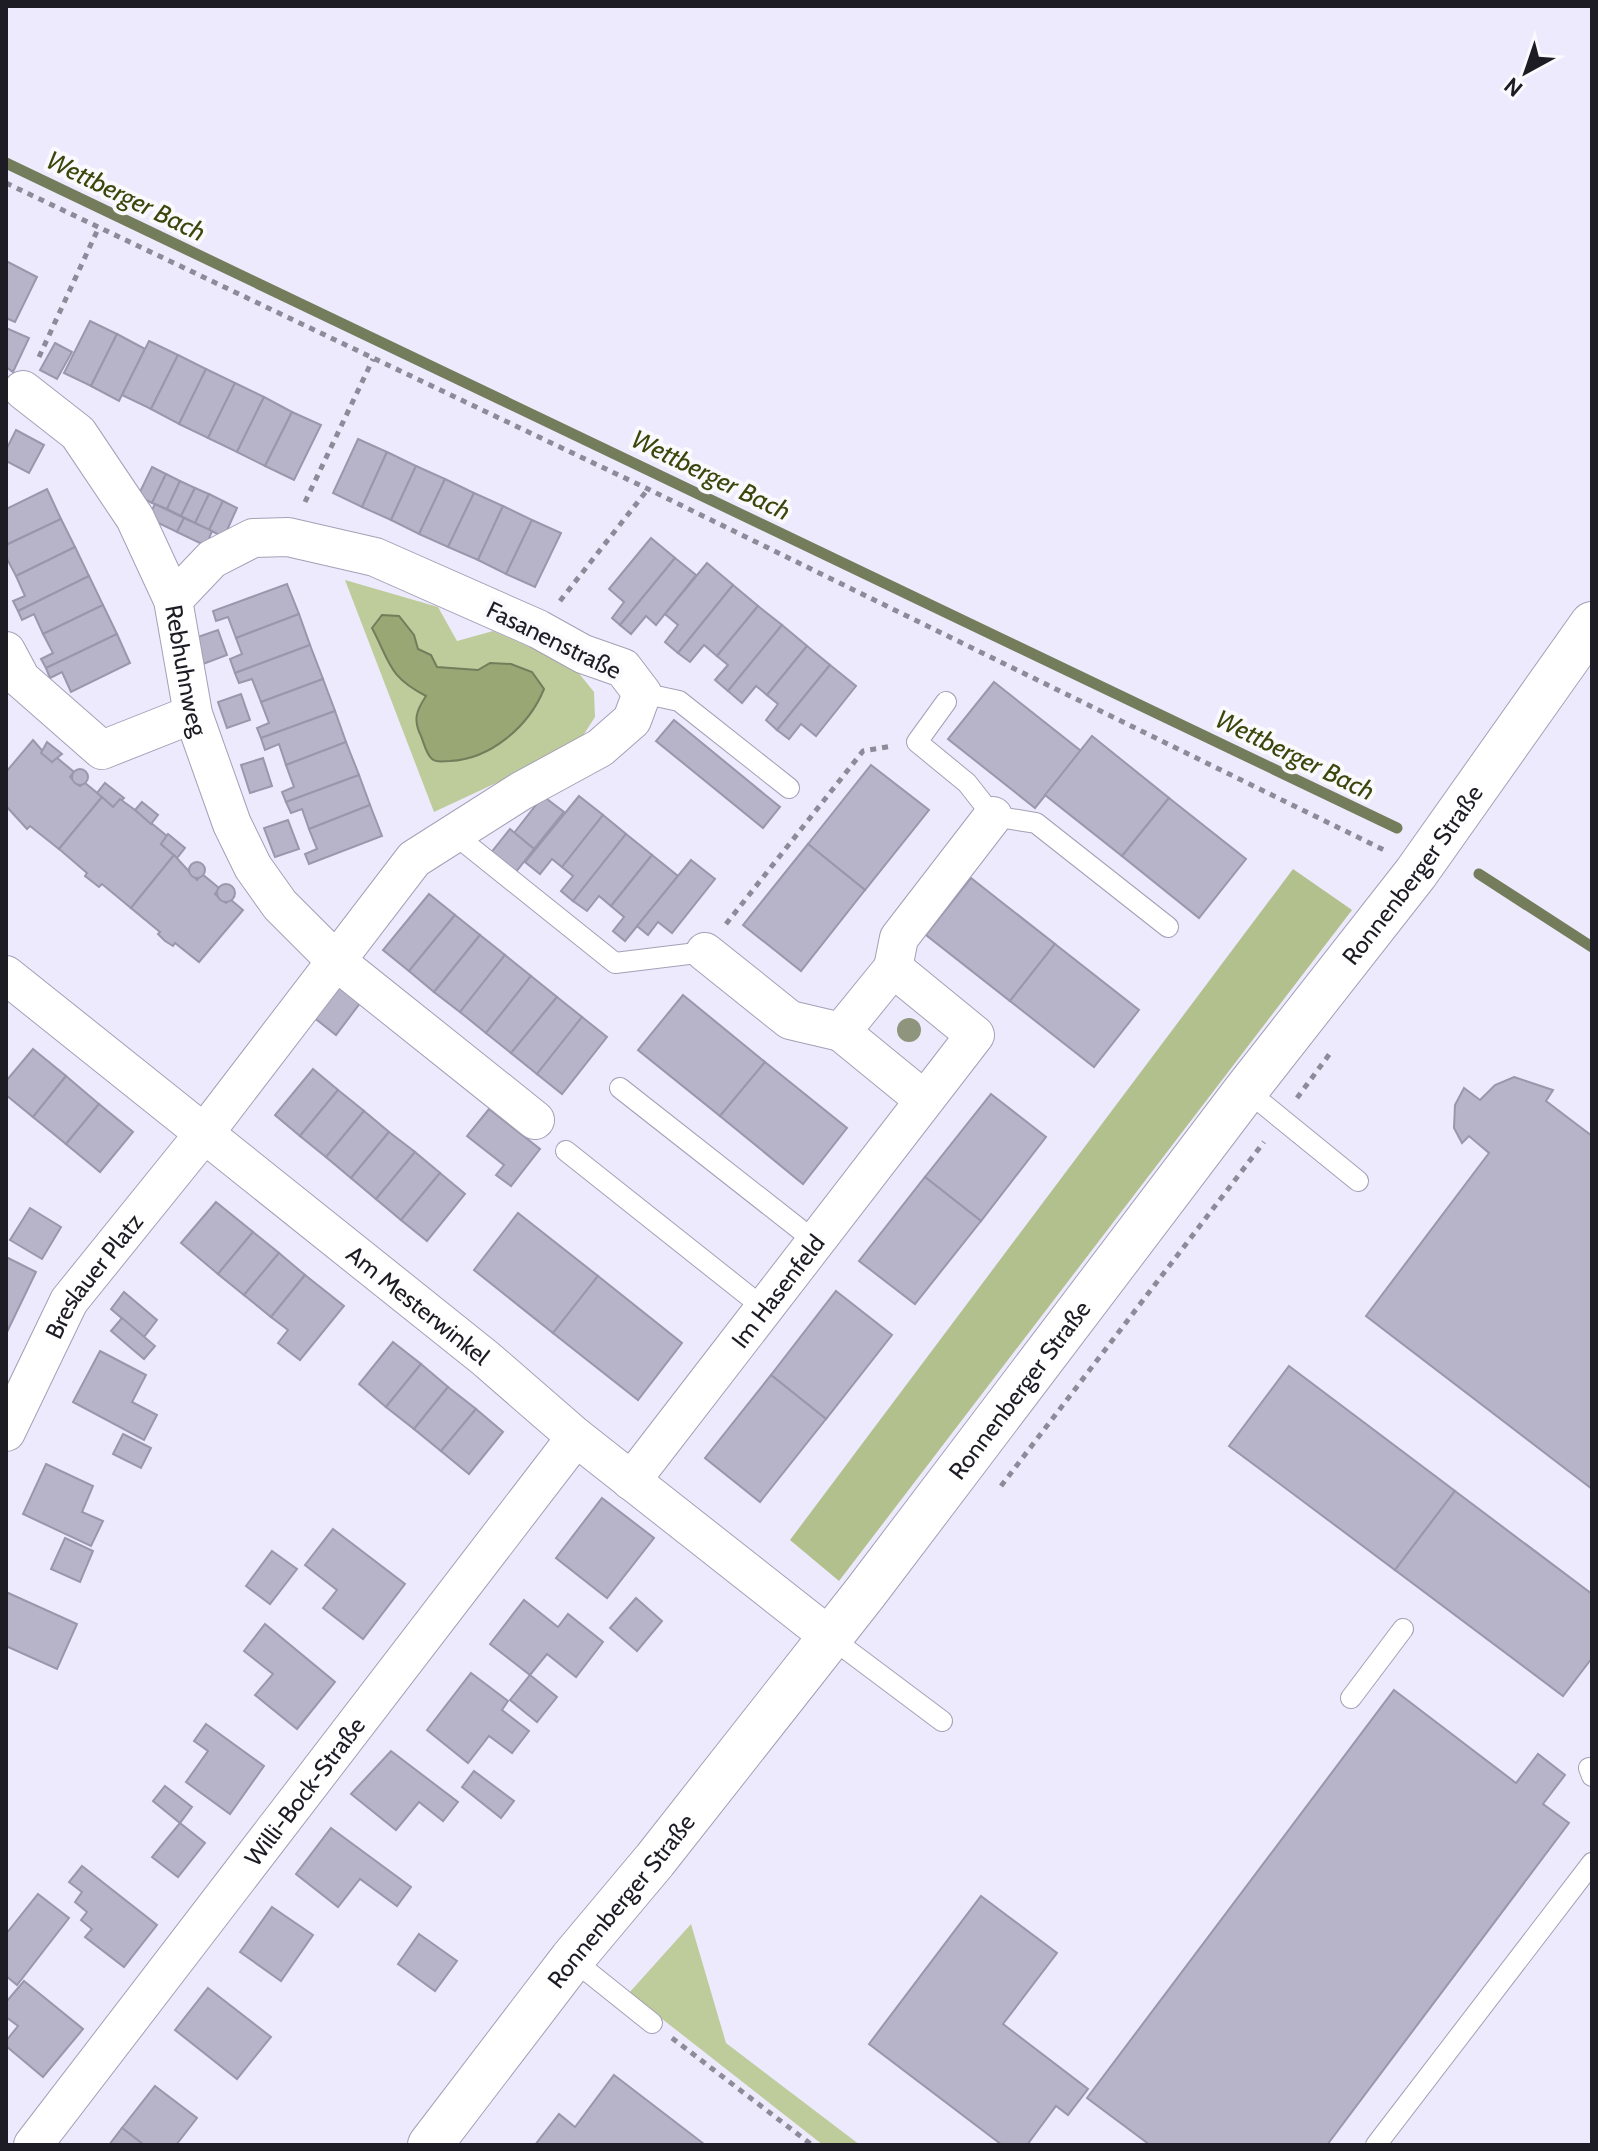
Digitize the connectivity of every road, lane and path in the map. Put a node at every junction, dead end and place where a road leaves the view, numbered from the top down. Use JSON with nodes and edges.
{"nodes":[{"id":1,"x":6,"y":183,"type":"edge"},
{"id":2,"x":98,"y":229,"type":"junction"},
{"id":3,"x":373,"y":359,"type":"junction"},
{"id":4,"x":23,"y":390,"type":"joint"},
{"id":5,"x":648,"y":489,"type":"junction"},
{"id":6,"x":288,"y":537,"type":"junction"},
{"id":7,"x":173,"y":600,"type":"junction"},
{"id":8,"x":1592,"y":624,"type":"edge"},
{"id":9,"x":538,"y":629,"type":"junction"},
{"id":10,"x":6,"y":651,"type":"edge"},
{"id":11,"x":642,"y":693,"type":"junction"},
{"id":12,"x":946,"y":702,"type":"dead end"},
{"id":13,"x":193,"y":714,"type":"junction"},
{"id":14,"x":917,"y":742,"type":"junction"},
{"id":15,"x":789,"y":788,"type":"dead end"},
{"id":16,"x":993,"y":816,"type":"junction"},
{"id":17,"x":454,"y":834,"type":"junction"},
{"id":18,"x":1416,"y":873,"type":"junction"},
{"id":19,"x":1168,"y":927,"type":"dead end"},
{"id":20,"x":705,"y":952,"type":"junction"},
{"id":21,"x":336,"y":961,"type":"junction"},
{"id":22,"x":893,"y":968,"type":"junction"},
{"id":23,"x":6,"y":975,"type":"edge"},
{"id":24,"x":841,"y":1032,"type":"junction"},
{"id":25,"x":1337,"y":1044,"type":"dead end"},
{"id":26,"x":620,"y":1088,"type":"dead end"},
{"id":27,"x":1246,"y":1090,"type":"junction"},
{"id":28,"x":923,"y":1099,"type":"junction"},
{"id":29,"x":1282,"y":1119,"type":"junction"},
{"id":30,"x":535,"y":1120,"type":"dead end"},
{"id":31,"x":203,"y":1135,"type":"junction"},
{"id":32,"x":566,"y":1151,"type":"dead end"},
{"id":33,"x":1358,"y":1181,"type":"dead end"},
{"id":34,"x":816,"y":1242,"type":"junction"},
{"id":35,"x":765,"y":1309,"type":"junction"},
{"id":36,"x":6,"y":1432,"type":"edge"},
{"id":37,"x":576,"y":1437,"type":"junction"},
{"id":38,"x":631,"y":1481,"type":"junction"},
{"id":39,"x":995,"y":1494,"type":"dead end"},
{"id":40,"x":1403,"y":1629,"type":"dead end"},
{"id":41,"x":830,"y":1637,"type":"junction"},
{"id":42,"x":1351,"y":1698,"type":"dead end"},
{"id":43,"x":942,"y":1721,"type":"dead end"},
{"id":44,"x":1592,"y":1863,"type":"edge"},
{"id":45,"x":572,"y":1959,"type":"junction"},
{"id":46,"x":652,"y":2023,"type":"joint"},
{"id":47,"x":33,"y":2145,"type":"edge"},
{"id":48,"x":430,"y":2145,"type":"edge"},
{"id":49,"x":812,"y":2145,"type":"edge"},
{"id":50,"x":1376,"y":2145,"type":"edge"}],
"edges":[{"from":1,"to":2,"type":"path"},
{"from":2,"to":3,"type":"path"},
{"from":2,"to":4,"type":"path"},
{"from":3,"to":5,"type":"path"},
{"from":3,"to":6,"type":"path"},
{"from":4,"to":7,"type":"street","name":"Rebhuhnweg"},
{"from":5,"to":9,"type":"path"},
{"from":5,"to":18,"type":"path"},
{"from":6,"to":7,"type":"street","name":"Fasanenstraße"},
{"from":6,"to":9,"type":"street","name":"Fasanenstraße"},
{"from":7,"to":13,"type":"street","name":"Rebhuhnweg"},
{"from":8,"to":18,"type":"street","name":"Ronnenberger Straße"},
{"from":9,"to":11,"type":"street","name":"Fasanenstraße"},
{"from":10,"to":13,"type":"street"},
{"from":11,"to":15,"type":"lane"},
{"from":11,"to":17,"type":"street","name":"Fasanenstraße"},
{"from":12,"to":14,"type":"lane"},
{"from":13,"to":21,"type":"street","name":"Rebhuhnweg"},
{"from":14,"to":16,"type":"lane"},
{"from":14,"to":20,"type":"path"},
{"from":16,"to":19,"type":"lane"},
{"from":16,"to":22,"type":"street"},
{"from":17,"to":20,"type":"lane"},
{"from":17,"to":21,"type":"street","name":"Fasanenstraße"},
{"from":18,"to":27,"type":"street","name":"Ronnenberger Straße"},
{"from":20,"to":24,"type":"street"},
{"from":21,"to":30,"type":"street"},
{"from":21,"to":31,"type":"street","name":"Fasanenstraße"},
{"from":22,"to":24,"type":"street"},
{"from":22,"to":28,"type":"street","name":"Im Hasenfeld"},
{"from":23,"to":31,"type":"street","name":"Am Mesterwinkel"},
{"from":24,"to":28,"type":"street"},
{"from":25,"to":29,"type":"path"},
{"from":26,"to":34,"type":"lane"},
{"from":27,"to":29,"type":"lane"},
{"from":27,"to":41,"type":"street","name":"Ronnenberger Straße"},
{"from":28,"to":34,"type":"street","name":"Im Hasenfeld"},
{"from":29,"to":33,"type":"lane"},
{"from":29,"to":39,"type":"path"},
{"from":31,"to":36,"type":"street","name":"Breslauer Platz"},
{"from":31,"to":37,"type":"street","name":"Am Mesterwinkel"},
{"from":32,"to":35,"type":"lane"},
{"from":34,"to":35,"type":"street","name":"Im Hasenfeld"},
{"from":35,"to":38,"type":"street","name":"Im Hasenfeld"},
{"from":37,"to":38,"type":"street","name":"Am Mesterwinkel"},
{"from":37,"to":47,"type":"street","name":"Willi-Bock-Straße"},
{"from":38,"to":41,"type":"street","name":"Am Mesterwinkel"},
{"from":40,"to":42,"type":"lane"},
{"from":41,"to":43,"type":"lane"},
{"from":41,"to":45,"type":"street","name":"Ronnenberger Straße"},
{"from":44,"to":50,"type":"lane"},
{"from":45,"to":46,"type":"lane"},
{"from":45,"to":48,"type":"street","name":"Ronnenberger Straße"},
{"from":46,"to":49,"type":"path"}]}
